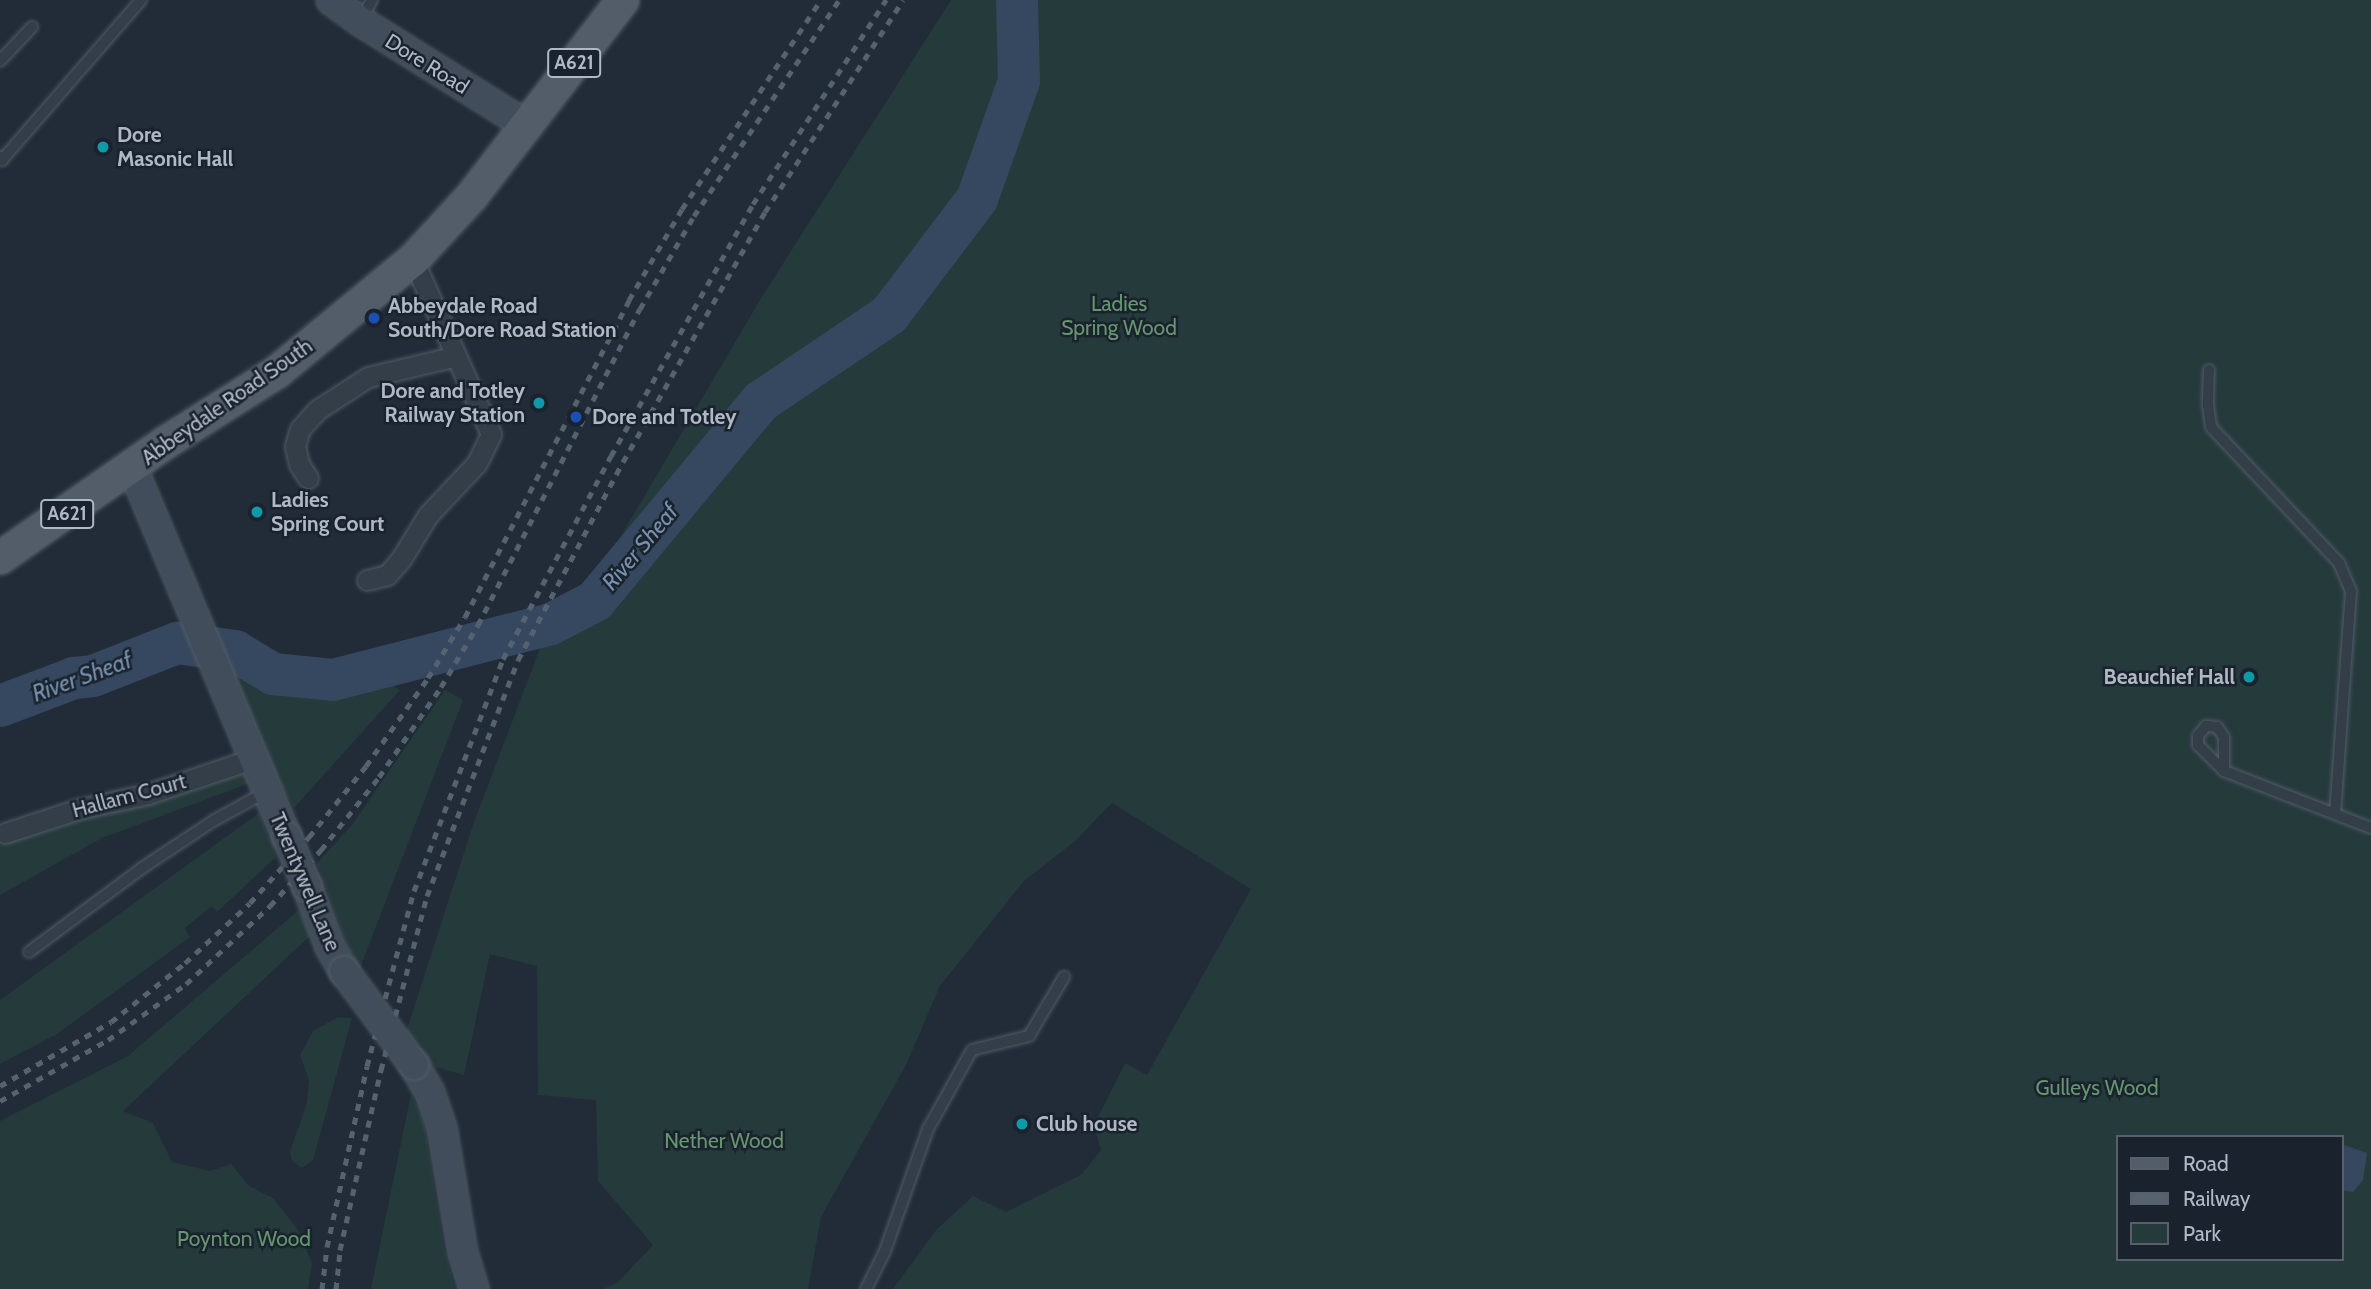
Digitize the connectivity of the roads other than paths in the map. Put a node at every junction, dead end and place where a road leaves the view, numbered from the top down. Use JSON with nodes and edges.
{"nodes":[{"id":1,"x":141,"y":0,"type":"edge"},
{"id":2,"x":331,"y":0,"type":"edge"},
{"id":3,"x":623,"y":0,"type":"edge"},
{"id":4,"x":366,"y":11,"type":"edge"},
{"id":5,"x":32,"y":27,"type":"dead end"},
{"id":6,"x":0,"y":61,"type":"edge"},
{"id":7,"x":526,"y":125,"type":"junction"},
{"id":8,"x":0,"y":157,"type":"edge"},
{"id":9,"x":413,"y":260,"type":"junction"},
{"id":10,"x":456,"y":356,"type":"junction"},
{"id":11,"x":2209,"y":370,"type":"dead end"},
{"id":12,"x":132,"y":467,"type":"junction"},
{"id":13,"x":308,"y":478,"type":"dead end"},
{"id":14,"x":0,"y":558,"type":"edge"},
{"id":15,"x":367,"y":580,"type":"dead end"},
{"id":16,"x":252,"y":759,"type":"junction"},
{"id":17,"x":2224,"y":771,"type":"dead end"},
{"id":18,"x":266,"y":792,"type":"junction"},
{"id":19,"x":2335,"y":812,"type":"junction"},
{"id":20,"x":2371,"y":828,"type":"edge"},
{"id":21,"x":5,"y":833,"type":"dead end"},
{"id":22,"x":29,"y":952,"type":"dead end"},
{"id":23,"x":1064,"y":977,"type":"dead end"},
{"id":24,"x":474,"y":1289,"type":"edge"},
{"id":25,"x":866,"y":1289,"type":"edge"}],
"edges":[{"from":1,"to":8,"type":"lane"},
{"from":2,"to":4,"type":"street","name":"Dore Road"},
{"from":3,"to":7,"type":"main road","name":"Abbeydale Road South","number":"A621"},
{"from":4,"to":7,"type":"street","name":"Dore Road"},
{"from":5,"to":6,"type":"lane"},
{"from":7,"to":9,"type":"main road","name":"Abbeydale Road South","number":"A621"},
{"from":9,"to":10,"type":"street"},
{"from":9,"to":12,"type":"main road","name":"Abbeydale Road South","number":"A621"},
{"from":10,"to":13,"type":"street"},
{"from":10,"to":15,"type":"street"},
{"from":11,"to":19,"type":"lane"},
{"from":12,"to":14,"type":"main road","name":"Abbeydale Road South","number":"A621"},
{"from":12,"to":16,"type":"street","name":"Twentywell Lane"},
{"from":16,"to":18,"type":"street","name":"Twentywell Lane"},
{"from":16,"to":21,"type":"street","name":"Hallam Court"},
{"from":17,"to":19,"type":"lane"},
{"from":18,"to":22,"type":"lane"},
{"from":18,"to":24,"type":"street","name":"Twentywell Lane","bridge":true},
{"from":19,"to":20,"type":"lane"},
{"from":23,"to":25,"type":"lane"}]}
